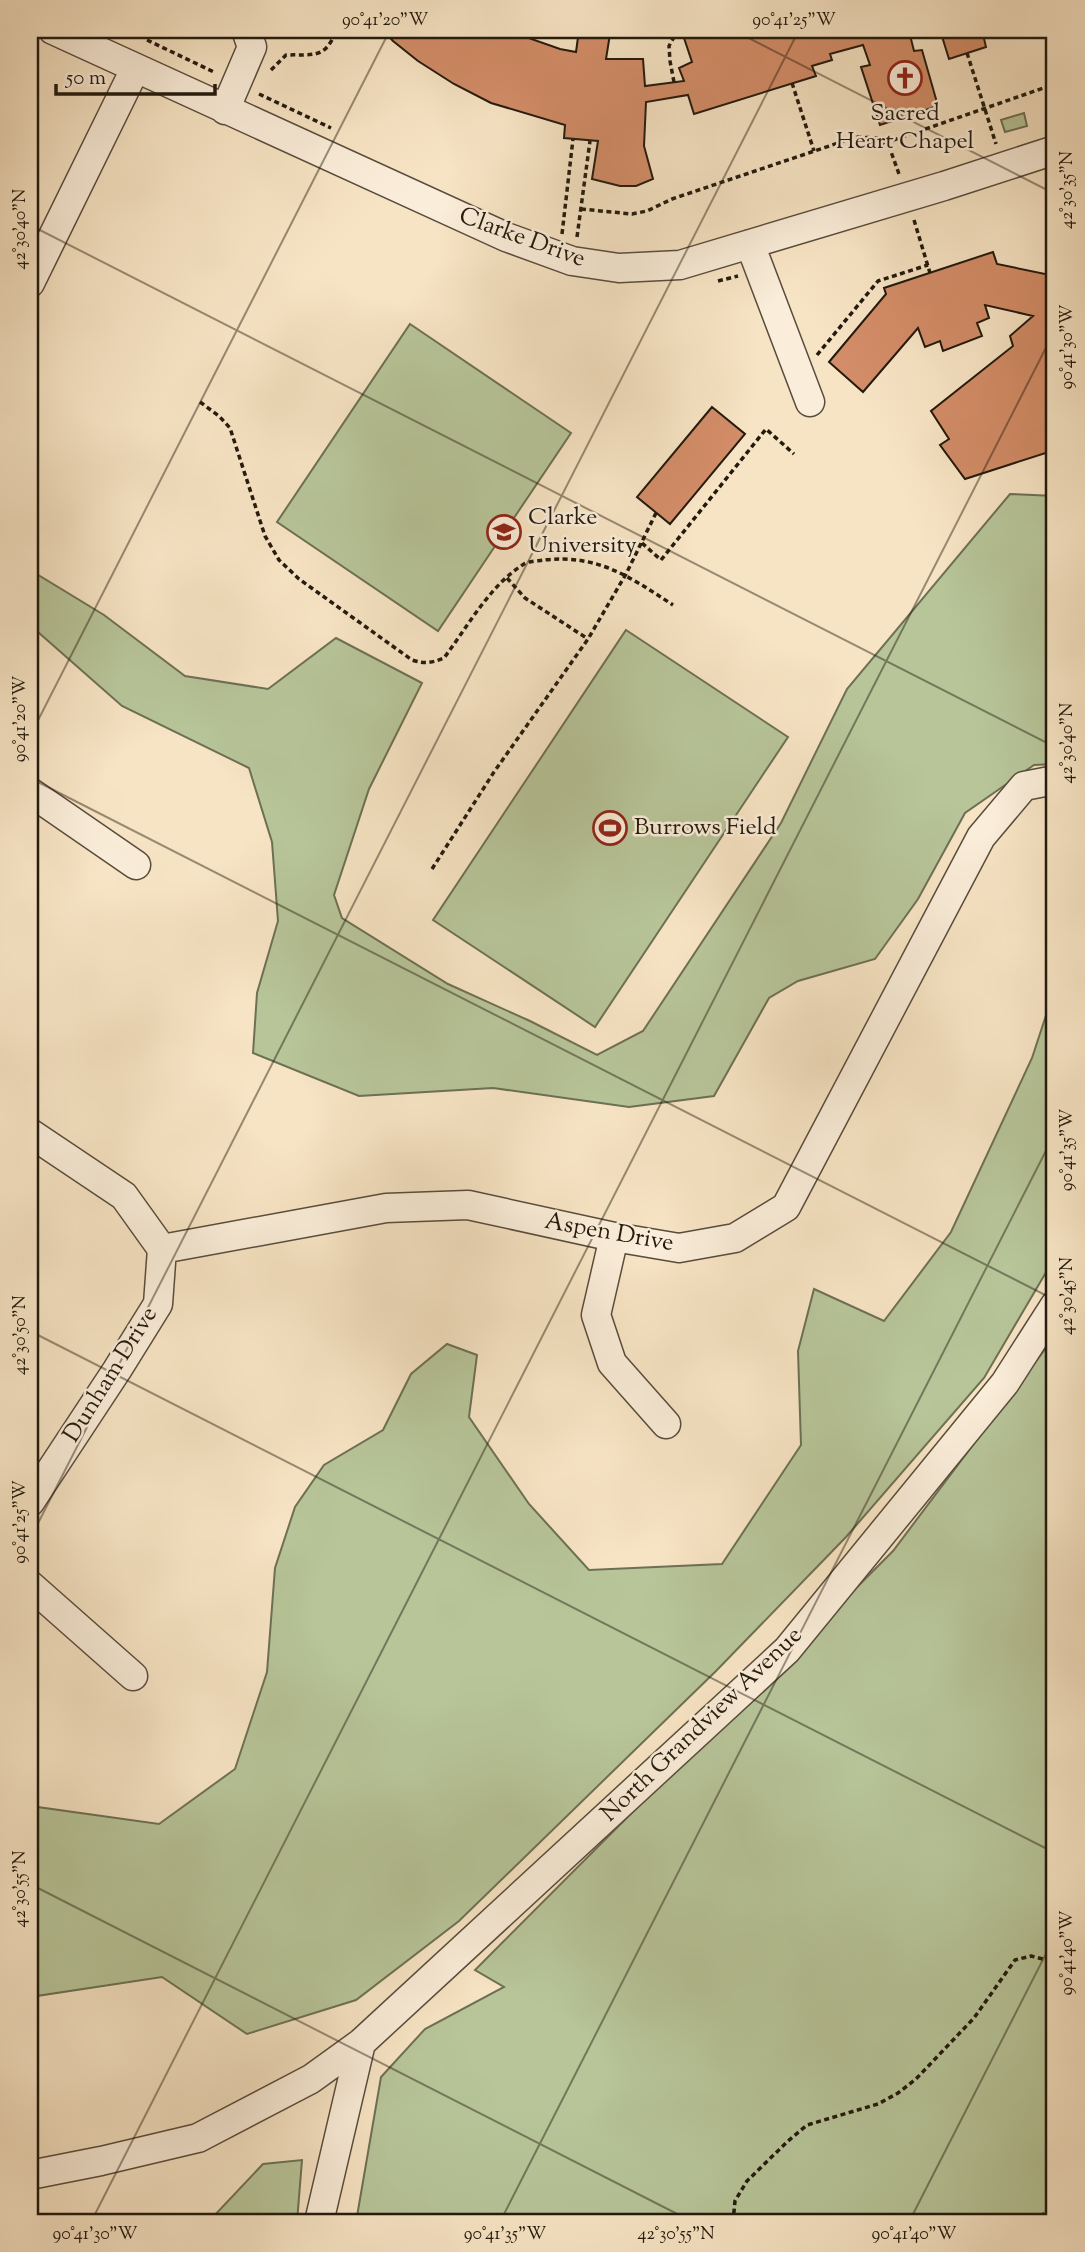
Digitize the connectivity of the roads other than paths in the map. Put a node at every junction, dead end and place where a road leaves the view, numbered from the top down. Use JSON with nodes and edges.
{"nodes":[{"id":1,"x":53,"y":30,"type":"edge"},
{"id":2,"x":246,"y":30,"type":"edge"},
{"id":3,"x":135,"y":69,"type":"junction"},
{"id":4,"x":225,"y":110,"type":"junction"},
{"id":5,"x":1055,"y":150,"type":"edge"},
{"id":6,"x":755,"y":256,"type":"junction"},
{"id":7,"x":30,"y":283,"type":"edge"},
{"id":8,"x":810,"y":402,"type":"dead end"},
{"id":9,"x":1055,"y":780,"type":"edge"},
{"id":10,"x":30,"y":792,"type":"edge"},
{"id":11,"x":136,"y":865,"type":"dead end"},
{"id":12,"x":30,"y":1133,"type":"edge"},
{"id":13,"x":614,"y":1237,"type":"junction"},
{"id":14,"x":162,"y":1249,"type":"junction"},
{"id":15,"x":1055,"y":1305,"type":"edge"},
{"id":16,"x":666,"y":1423,"type":"dead end"},
{"id":17,"x":30,"y":1502,"type":"edge"},
{"id":18,"x":30,"y":1585,"type":"edge"},
{"id":19,"x":133,"y":1676,"type":"dead end"},
{"id":20,"x":361,"y":2043,"type":"junction"},
{"id":21,"x":30,"y":2175,"type":"edge"},
{"id":22,"x":319,"y":2222,"type":"edge"}],
"edges":[{"from":1,"to":3,"type":"street","name":"Clarke Drive"},
{"from":2,"to":4,"type":"street"},
{"from":3,"to":4,"type":"street","name":"Clarke Drive"},
{"from":3,"to":7,"type":"street"},
{"from":4,"to":6,"type":"street","name":"Clarke Drive"},
{"from":5,"to":6,"type":"street","name":"Clarke Drive"},
{"from":6,"to":8,"type":"street"},
{"from":9,"to":13,"type":"street","name":"Aspen Drive"},
{"from":10,"to":11,"type":"street"},
{"from":12,"to":14,"type":"street"},
{"from":13,"to":14,"type":"street","name":"Aspen Drive"},
{"from":13,"to":16,"type":"street"},
{"from":14,"to":17,"type":"street","name":"Dunham Drive"},
{"from":15,"to":20,"type":"street","name":"North Grandview Avenue"},
{"from":18,"to":19,"type":"street"},
{"from":20,"to":21,"type":"street","name":"North Grandview Avenue"},
{"from":20,"to":22,"type":"street"}]}
